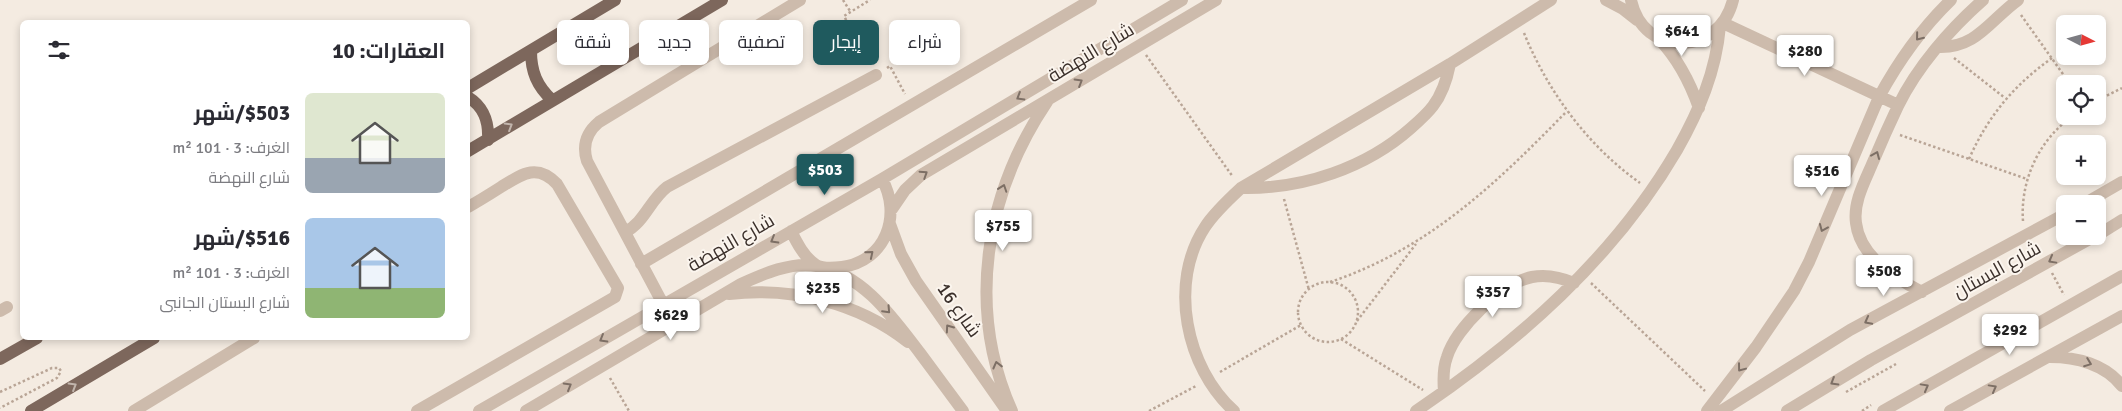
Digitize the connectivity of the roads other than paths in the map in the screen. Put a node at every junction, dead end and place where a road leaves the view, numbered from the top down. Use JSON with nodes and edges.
{"nodes":[{"id":1,"x":615,"y":0,"type":"edge"},
{"id":2,"x":722,"y":0,"type":"edge"},
{"id":3,"x":800,"y":0,"type":"edge"},
{"id":4,"x":1091,"y":0,"type":"edge"},
{"id":5,"x":1182,"y":0,"type":"edge"},
{"id":6,"x":1216,"y":0,"type":"edge"},
{"id":7,"x":1551,"y":0,"type":"edge"},
{"id":8,"x":1606,"y":0,"type":"edge"},
{"id":9,"x":1632,"y":0,"type":"edge"},
{"id":10,"x":1951,"y":0,"type":"edge"},
{"id":11,"x":1982,"y":0,"type":"edge"},
{"id":12,"x":2016,"y":2,"type":"edge"},
{"id":13,"x":1733,"y":3,"type":"edge"},
{"id":14,"x":1642,"y":24,"type":"junction"},
{"id":15,"x":1722,"y":24,"type":"junction"},
{"id":16,"x":1659,"y":38,"type":"junction"},
{"id":17,"x":1939,"y":47,"type":"junction"},
{"id":18,"x":530,"y":51,"type":"junction"},
{"id":19,"x":1450,"y":64,"type":"junction"},
{"id":20,"x":876,"y":75,"type":"road end"},
{"id":21,"x":1040,"y":85,"type":"junction"},
{"id":22,"x":470,"y":87,"type":"edge"},
{"id":23,"x":1880,"y":97,"type":"junction"},
{"id":24,"x":470,"y":98,"type":"edge"},
{"id":25,"x":552,"y":100,"type":"junction"},
{"id":26,"x":1048,"y":100,"type":"junction"},
{"id":27,"x":1898,"y":105,"type":"junction"},
{"id":28,"x":1699,"y":108,"type":"junction"},
{"id":29,"x":488,"y":140,"type":"junction"},
{"id":30,"x":470,"y":150,"type":"edge"},
{"id":31,"x":882,"y":179,"type":"junction"},
{"id":32,"x":2122,"y":182,"type":"edge"},
{"id":33,"x":1241,"y":188,"type":"junction"},
{"id":34,"x":2100,"y":195,"type":"edge"},
{"id":35,"x":470,"y":206,"type":"edge"},
{"id":36,"x":892,"y":209,"type":"junction"},
{"id":37,"x":2056,"y":219,"type":"edge"},
{"id":38,"x":2122,"y":220,"type":"edge"},
{"id":39,"x":890,"y":224,"type":"junction"},
{"id":40,"x":2106,"y":229,"type":"edge"},
{"id":41,"x":791,"y":231,"type":"junction"},
{"id":42,"x":625,"y":232,"type":"junction"},
{"id":43,"x":2079,"y":245,"type":"edge"},
{"id":44,"x":641,"y":264,"type":"junction"},
{"id":45,"x":817,"y":266,"type":"junction"},
{"id":46,"x":2122,"y":276,"type":"edge"},
{"id":47,"x":1578,"y":279,"type":"junction"},
{"id":48,"x":1922,"y":292,"type":"junction"},
{"id":49,"x":724,"y":294,"type":"junction"},
{"id":50,"x":663,"y":304,"type":"junction"},
{"id":51,"x":2122,"y":316,"type":"edge"},
{"id":52,"x":33,"y":340,"type":"edge"},
{"id":53,"x":151,"y":340,"type":"edge"},
{"id":54,"x":251,"y":340,"type":"edge"},
{"id":55,"x":918,"y":350,"type":"junction"},
{"id":56,"x":2048,"y":357,"type":"junction"},
{"id":57,"x":0,"y":359,"type":"edge"},
{"id":58,"x":2122,"y":386,"type":"edge"},
{"id":59,"x":1440,"y":394,"type":"junction"},
{"id":60,"x":1718,"y":406,"type":"edge"},
{"id":61,"x":31,"y":411,"type":"edge"},
{"id":62,"x":134,"y":411,"type":"edge"},
{"id":63,"x":417,"y":411,"type":"edge"},
{"id":64,"x":479,"y":411,"type":"edge"},
{"id":65,"x":526,"y":411,"type":"edge"},
{"id":66,"x":963,"y":411,"type":"edge"},
{"id":67,"x":1007,"y":411,"type":"edge"},
{"id":68,"x":1012,"y":411,"type":"edge"},
{"id":69,"x":1234,"y":411,"type":"edge"},
{"id":70,"x":1416,"y":411,"type":"edge"},
{"id":71,"x":1707,"y":411,"type":"edge"},
{"id":72,"x":1787,"y":411,"type":"edge"},
{"id":73,"x":1883,"y":411,"type":"edge"},
{"id":74,"x":1950,"y":411,"type":"edge"}],
"edges":[{"from":1,"to":18,"type":"main road"},
{"from":2,"to":25,"type":"main road"},
{"from":3,"to":42,"type":"street"},
{"from":4,"to":44,"type":"street"},
{"from":5,"to":21,"type":"street","name":"شارع النهضة"},
{"from":26,"to":6,"type":"street","name":"شارع النهضة","one_way":true},
{"from":7,"to":19,"type":"street"},
{"from":8,"to":14,"type":"street"},
{"from":9,"to":14,"type":"street"},
{"from":10,"to":23,"type":"street","one_way":true},
{"from":11,"to":17,"type":"street"},
{"from":12,"to":17,"type":"street"},
{"from":13,"to":15,"type":"street"},
{"from":14,"to":16,"type":"street"},
{"from":15,"to":16,"type":"street"},
{"from":15,"to":23,"type":"street"},
{"from":15,"to":28,"type":"street"},
{"from":16,"to":28,"type":"street"},
{"from":17,"to":27,"type":"street"},
{"from":18,"to":22,"type":"main road"},
{"from":18,"to":25,"type":"main road"},
{"from":19,"to":33,"type":"street"},
{"from":19,"to":33,"type":"street"},
{"from":20,"to":42,"type":"street"},
{"from":21,"to":26,"type":"street"},
{"from":21,"to":31,"type":"street","name":"شارع النهضة","one_way":true},
{"from":23,"to":27,"type":"street"},
{"from":23,"to":60,"type":"street","one_way":true},
{"from":24,"to":29,"type":"main road"},
{"from":29,"to":25,"type":"main road","one_way":true},
{"from":36,"to":26,"type":"street","name":"شارع النهضة","one_way":true},
{"from":68,"to":26,"type":"street","one_way":true},
{"from":48,"to":27,"type":"street","one_way":true},
{"from":28,"to":47,"type":"street"},
{"from":29,"to":30,"type":"main road"},
{"from":31,"to":36,"type":"street"},
{"from":31,"to":41,"type":"street","name":"شارع النهضة"},
{"from":32,"to":34,"type":"street"},
{"from":33,"to":69,"type":"street"},
{"from":35,"to":63,"type":"street"},
{"from":36,"to":39,"type":"street"},
{"from":37,"to":48,"type":"street"},
{"from":38,"to":40,"type":"street","name":"شارع البستان"},
{"from":45,"to":39,"type":"street","one_way":true},
{"from":67,"to":39,"type":"street","name":"شارع 16","one_way":true},
{"from":41,"to":45,"type":"street"},
{"from":41,"to":50,"type":"street","name":"شارع النهضة","one_way":true},
{"from":42,"to":44,"type":"street"},
{"from":43,"to":72,"type":"street","name":"شارع البستان","one_way":true},
{"from":44,"to":50,"type":"street"},
{"from":45,"to":49,"type":"street"},
{"from":45,"to":55,"type":"street","one_way":true},
{"from":73,"to":46,"type":"street","one_way":true},
{"from":47,"to":59,"type":"street"},
{"from":47,"to":59,"type":"street"},
{"from":48,"to":60,"type":"street","one_way":true},
{"from":49,"to":55,"type":"street"},
{"from":65,"to":49,"type":"street","one_way":true},
{"from":50,"to":64,"type":"street","name":"شارع النهضة","one_way":true},
{"from":51,"to":56,"type":"street"},
{"from":52,"to":57,"type":"main road"},
{"from":61,"to":53,"type":"main road","one_way":true},
{"from":54,"to":62,"type":"street"},
{"from":55,"to":66,"type":"street"},
{"from":56,"to":58,"type":"street","one_way":true},
{"from":74,"to":56,"type":"street","one_way":true},
{"from":59,"to":70,"type":"street"},
{"from":60,"to":71,"type":"street"}]}
